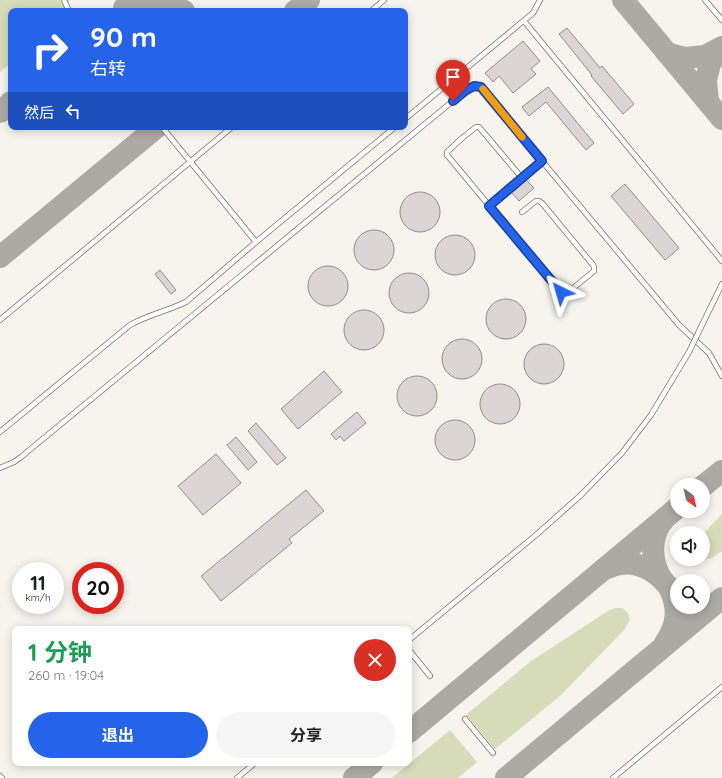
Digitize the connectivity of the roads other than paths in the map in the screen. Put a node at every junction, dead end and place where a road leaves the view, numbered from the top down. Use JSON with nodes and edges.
{"nodes":[{"id":1,"x":384,"y":0,"type":"edge"},
{"id":2,"x":540,"y":0,"type":"edge"},
{"id":3,"x":705,"y":0,"type":"edge"},
{"id":4,"x":375,"y":8,"type":"edge"},
{"id":5,"x":722,"y":20,"type":"edge"},
{"id":6,"x":524,"y":21,"type":"junction"},
{"id":7,"x":408,"y":117,"type":"edge"},
{"id":8,"x":164,"y":130,"type":"edge"},
{"id":9,"x":228,"y":130,"type":"edge"},
{"id":10,"x":392,"y":130,"type":"edge"},
{"id":11,"x":542,"y":161,"type":"junction"},
{"id":12,"x":190,"y":162,"type":"junction"},
{"id":13,"x":522,"y":178,"type":"junction"},
{"id":14,"x":489,"y":206,"type":"junction"},
{"id":15,"x":522,"y":212,"type":"dead end"},
{"id":16,"x":256,"y":242,"type":"junction"},
{"id":17,"x":722,"y":261,"type":"edge"},
{"id":18,"x":722,"y":284,"type":"edge"},
{"id":19,"x":0,"y":320,"type":"edge"},
{"id":20,"x":722,"y":376,"type":"edge"},
{"id":21,"x":0,"y":432,"type":"edge"},
{"id":22,"x":0,"y":468,"type":"edge"},
{"id":23,"x":412,"y":638,"type":"edge"},
{"id":24,"x":412,"y":654,"type":"edge"},
{"id":25,"x":430,"y":676,"type":"dead end"},
{"id":26,"x":722,"y":687,"type":"edge"},
{"id":27,"x":465,"y":720,"type":"dead end"},
{"id":28,"x":493,"y":753,"type":"dead end"},
{"id":29,"x":251,"y":766,"type":"edge"},
{"id":30,"x":236,"y":778,"type":"edge"},
{"id":31,"x":613,"y":778,"type":"edge"}],
"edges":[{"from":1,"to":4,"type":"lane"},
{"from":2,"to":6,"type":"lane"},
{"from":3,"to":5,"type":"lane"},
{"from":6,"to":7,"type":"lane"},
{"from":6,"to":17,"type":"lane"},
{"from":8,"to":12,"type":"lane"},
{"from":9,"to":12,"type":"lane"},
{"from":10,"to":16,"type":"lane"},
{"from":11,"to":13,"type":"lane"},
{"from":11,"to":20,"type":"lane"},
{"from":11,"to":22,"type":"lane"},
{"from":12,"to":16,"type":"lane"},
{"from":12,"to":19,"type":"lane"},
{"from":13,"to":14,"type":"lane"},
{"from":13,"to":14,"type":"lane"},
{"from":14,"to":15,"type":"lane"},
{"from":16,"to":21,"type":"lane"},
{"from":18,"to":23,"type":"lane","bridge":true},
{"from":24,"to":25,"type":"lane"},
{"from":26,"to":31,"type":"lane"},
{"from":27,"to":28,"type":"lane"},
{"from":29,"to":30,"type":"lane"}]}
